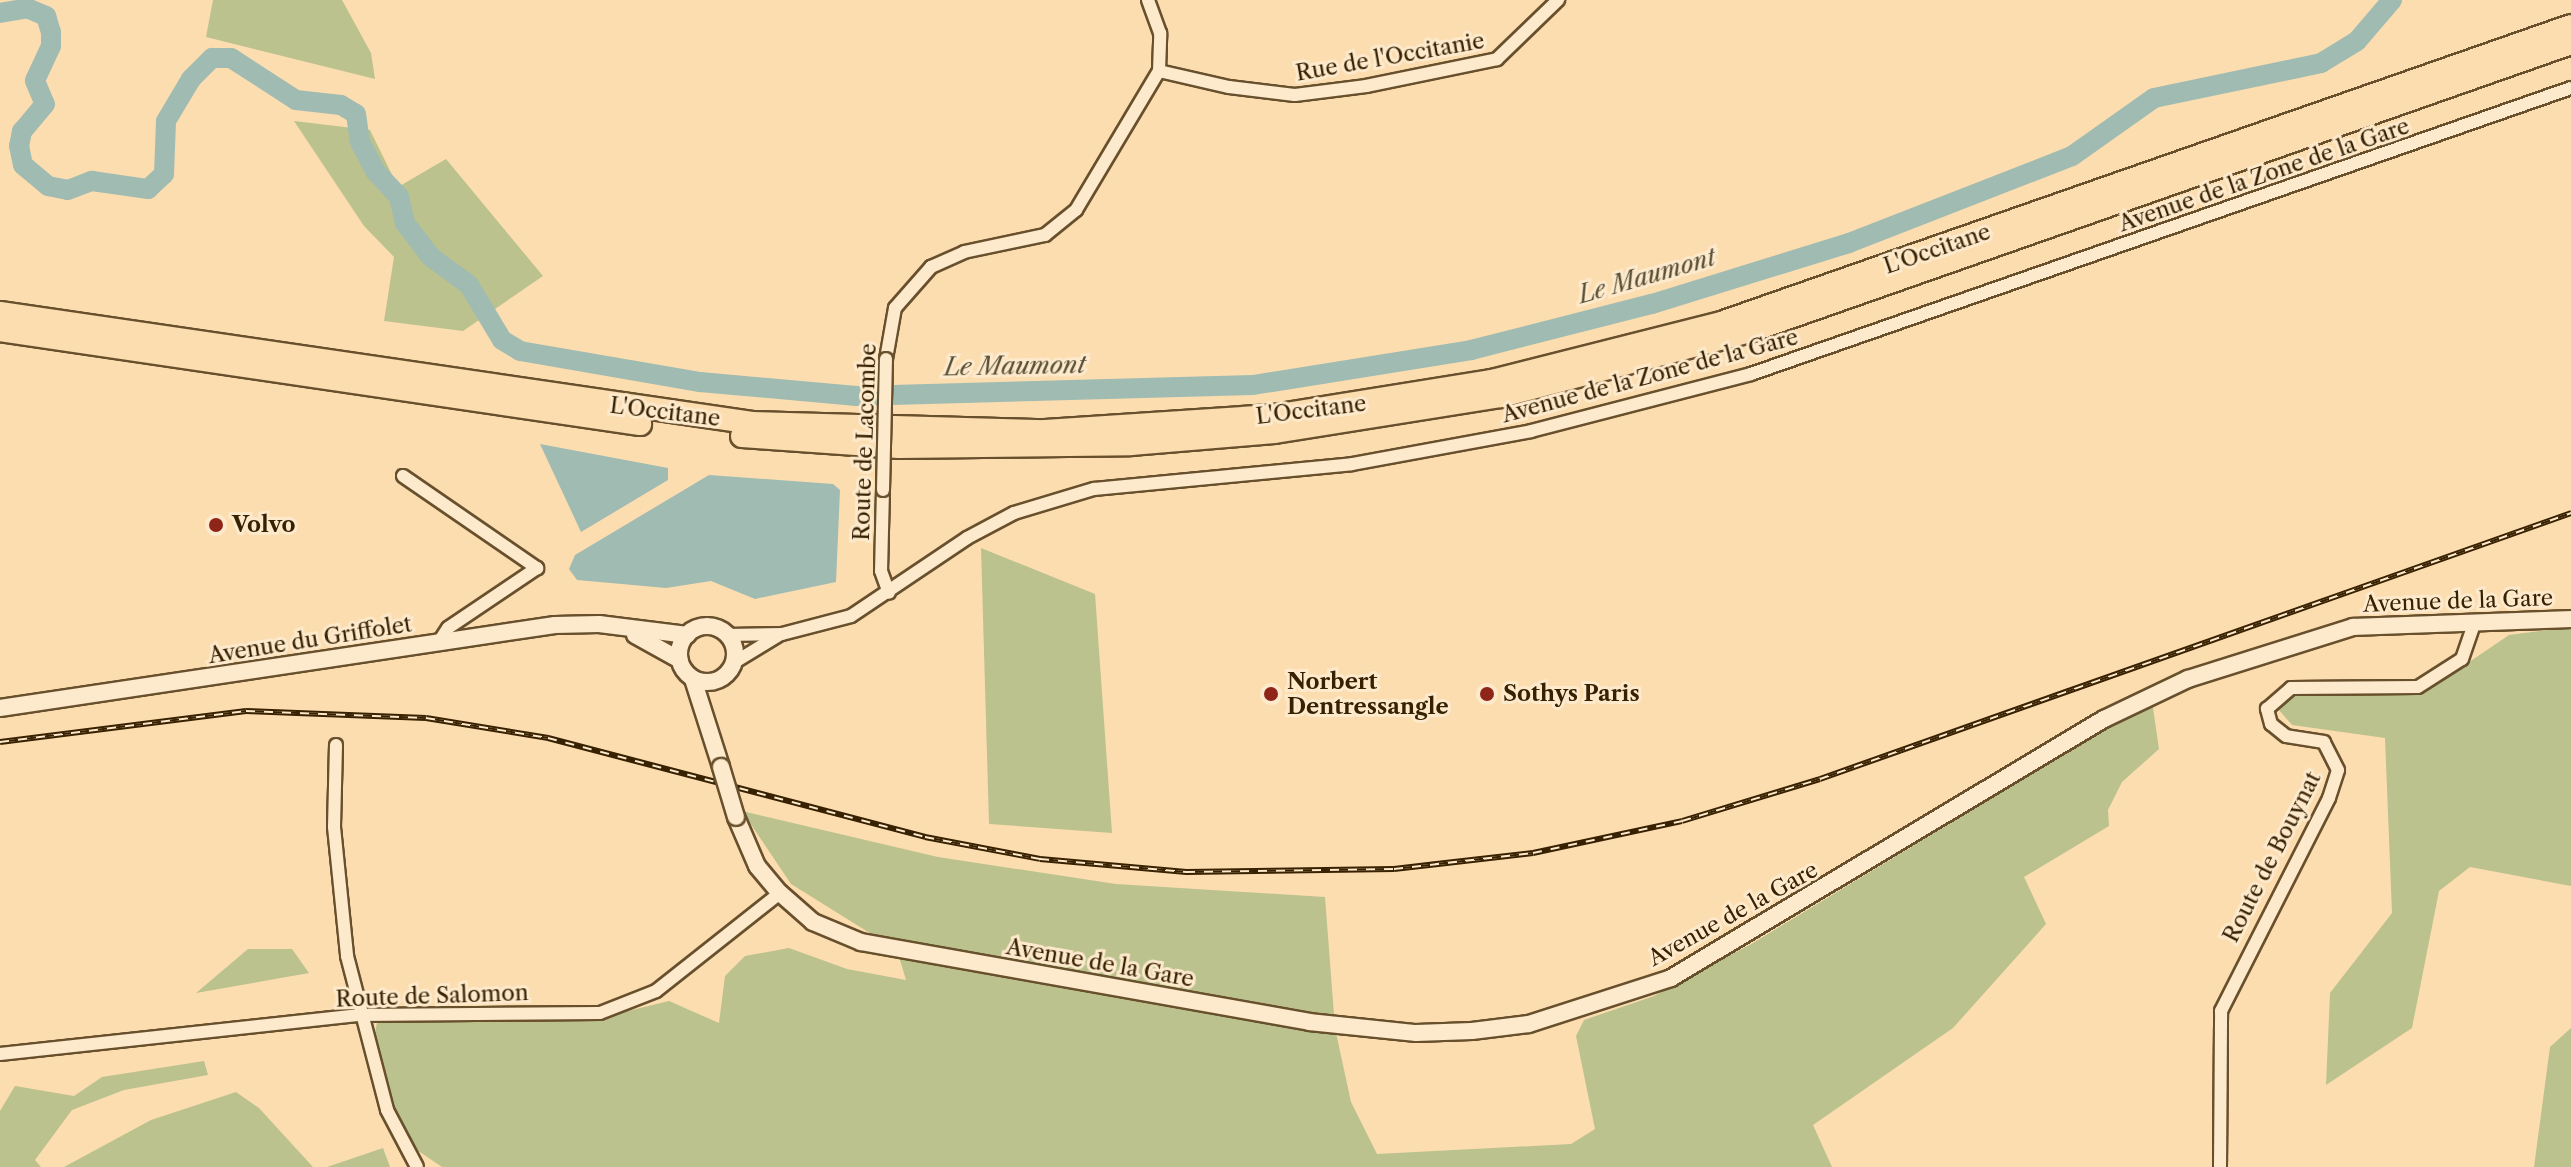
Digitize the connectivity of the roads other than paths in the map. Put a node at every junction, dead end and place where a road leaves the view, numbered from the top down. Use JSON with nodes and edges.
{"nodes":[{"id":1,"x":1148,"y":0,"type":"edge"},
{"id":2,"x":1558,"y":0,"type":"edge"},
{"id":3,"x":2571,"y":26,"type":"edge"},
{"id":4,"x":2571,"y":43,"type":"edge"},
{"id":5,"x":1159,"y":71,"type":"junction"},
{"id":6,"x":2571,"y":88,"type":"edge"},
{"id":7,"x":0,"y":313,"type":"edge"},
{"id":8,"x":0,"y":330,"type":"edge"},
{"id":9,"x":403,"y":476,"type":"dead end"},
{"id":10,"x":889,"y":593,"type":"junction"},
{"id":11,"x":2571,"y":619,"type":"edge"},
{"id":12,"x":2474,"y":624,"type":"junction"},
{"id":13,"x":626,"y":630,"type":"junction"},
{"id":14,"x":782,"y":634,"type":"junction"},
{"id":15,"x":687,"y":635,"type":"junction"},
{"id":16,"x":728,"y":635,"type":"junction"},
{"id":17,"x":439,"y":642,"type":"junction"},
{"id":18,"x":680,"y":660,"type":"junction"},
{"id":19,"x":735,"y":662,"type":"junction"},
{"id":20,"x":693,"y":679,"type":"junction"},
{"id":21,"x":717,"y":681,"type":"junction"},
{"id":22,"x":0,"y":708,"type":"edge"},
{"id":23,"x":710,"y":727,"type":"junction"},
{"id":24,"x":336,"y":745,"type":"dead end"},
{"id":25,"x":780,"y":893,"type":"junction"},
{"id":26,"x":360,"y":1015,"type":"junction"},
{"id":27,"x":0,"y":1054,"type":"edge"},
{"id":28,"x":419,"y":1165,"type":"edge"},
{"id":29,"x":2220,"y":1167,"type":"edge"}],
"edges":[{"from":1,"to":5,"type":"street"},
{"from":2,"to":5,"type":"street","name":"Rue de l'Occitanie"},
{"from":3,"to":7,"type":"highway","name":"L'Occitane"},
{"from":4,"to":8,"type":"highway","name":"L'Occitane"},
{"from":5,"to":10,"type":"street","name":"Route de Lacombe","bridge":true},
{"from":6,"to":10,"type":"street","name":"Avenue de la Zone de la Gare"},
{"from":9,"to":17,"type":"street"},
{"from":10,"to":14,"type":"street","name":"Avenue de la Zone de la Gare"},
{"from":11,"to":12,"type":"street","name":"Avenue de la Gare"},
{"from":12,"to":25,"type":"street","name":"Avenue de la Gare"},
{"from":12,"to":29,"type":"street","name":"Route de Bouynat"},
{"from":13,"to":15,"type":"street","name":"Avenue du Griffolet"},
{"from":13,"to":17,"type":"street","name":"Avenue du Griffolet"},
{"from":13,"to":18,"type":"street"},
{"from":14,"to":16,"type":"street","name":"Avenue de la Zone de la Gare"},
{"from":14,"to":19,"type":"street","name":"Avenue de la Zone de la Gare"},
{"from":15,"to":16,"type":"street"},
{"from":15,"to":18,"type":"street"},
{"from":16,"to":19,"type":"street"},
{"from":17,"to":22,"type":"street","name":"Avenue du Griffolet"},
{"from":18,"to":20,"type":"street"},
{"from":19,"to":21,"type":"street"},
{"from":20,"to":21,"type":"street"},
{"from":20,"to":23,"type":"street","name":"Avenue de la Gare"},
{"from":21,"to":23,"type":"street"},
{"from":23,"to":25,"type":"street","name":"Avenue de la Gare","bridge":true},
{"from":24,"to":26,"type":"street"},
{"from":25,"to":26,"type":"street","name":"Route de Salomon"},
{"from":26,"to":27,"type":"street","name":"Route de Salomon"},
{"from":26,"to":28,"type":"street"}]}
